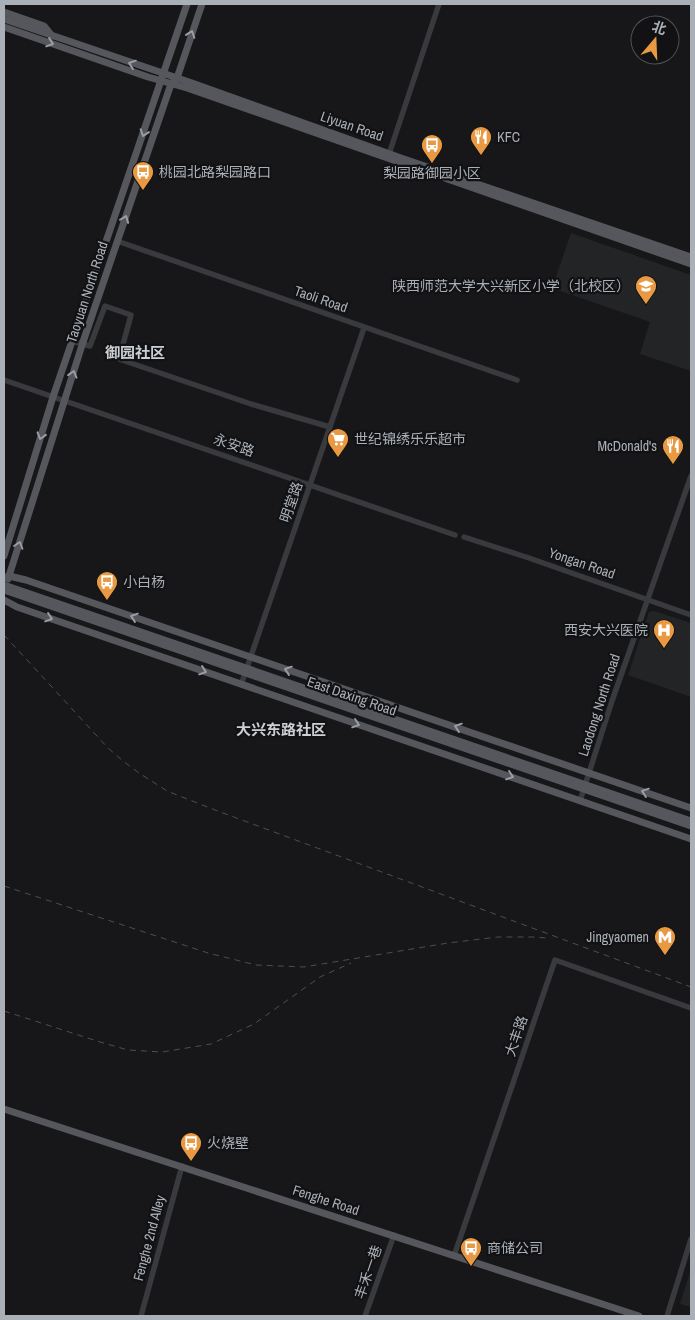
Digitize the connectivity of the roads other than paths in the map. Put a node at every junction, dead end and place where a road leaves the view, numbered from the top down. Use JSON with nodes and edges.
{"nodes":[{"id":1,"x":187,"y":4,"type":"edge"},
{"id":2,"x":202,"y":4,"type":"edge"},
{"id":3,"x":439,"y":4,"type":"edge"},
{"id":4,"x":4,"y":12,"type":"edge"},
{"id":5,"x":4,"y":20,"type":"edge"},
{"id":6,"x":4,"y":27,"type":"edge"},
{"id":7,"x":52,"y":36,"type":"junction"},
{"id":8,"x":162,"y":77,"type":"junction"},
{"id":9,"x":176,"y":78,"type":"junction"},
{"id":10,"x":172,"y":84,"type":"junction"},
{"id":11,"x":388,"y":155,"type":"junction"},
{"id":12,"x":117,"y":241,"type":"junction"},
{"id":13,"x":691,"y":256,"type":"edge"},
{"id":14,"x":691,"y":264,"type":"edge"},
{"id":15,"x":364,"y":328,"type":"junction"},
{"id":16,"x":72,"y":341,"type":"junction"},
{"id":17,"x":82,"y":344,"type":"junction"},
{"id":18,"x":4,"y":380,"type":"edge"},
{"id":19,"x":517,"y":380,"type":"dead end"},
{"id":20,"x":53,"y":397,"type":"junction"},
{"id":21,"x":65,"y":401,"type":"junction"},
{"id":22,"x":330,"y":427,"type":"junction"},
{"id":23,"x":691,"y":476,"type":"edge"},
{"id":24,"x":310,"y":484,"type":"junction"},
{"id":25,"x":455,"y":535,"type":"dead end"},
{"id":26,"x":464,"y":537,"type":"dead end"},
{"id":27,"x":4,"y":556,"type":"edge"},
{"id":28,"x":7,"y":577,"type":"edge"},
{"id":29,"x":4,"y":588,"type":"edge"},
{"id":30,"x":4,"y":600,"type":"edge"},
{"id":31,"x":648,"y":600,"type":"junction"},
{"id":32,"x":691,"y":615,"type":"edge"},
{"id":33,"x":251,"y":657,"type":"junction"},
{"id":34,"x":246,"y":670,"type":"junction"},
{"id":35,"x":241,"y":685,"type":"junction"},
{"id":36,"x":590,"y":772,"type":"junction"},
{"id":37,"x":585,"y":787,"type":"junction"},
{"id":38,"x":580,"y":800,"type":"junction"},
{"id":39,"x":691,"y":808,"type":"edge"},
{"id":40,"x":691,"y":821,"type":"edge"},
{"id":41,"x":691,"y":826,"type":"edge"},
{"id":42,"x":691,"y":839,"type":"edge"},
{"id":43,"x":691,"y":1008,"type":"edge"},
{"id":44,"x":4,"y":1109,"type":"edge"},
{"id":45,"x":182,"y":1166,"type":"junction"},
{"id":46,"x":394,"y":1235,"type":"junction"},
{"id":47,"x":691,"y":1239,"type":"edge"},
{"id":48,"x":454,"y":1256,"type":"junction"},
{"id":49,"x":141,"y":1316,"type":"edge"},
{"id":50,"x":365,"y":1316,"type":"edge"},
{"id":51,"x":639,"y":1316,"type":"edge"},
{"id":52,"x":667,"y":1316,"type":"edge"}],
"edges":[{"from":1,"to":8,"type":"main road","name":"Taoyuan North Road"},
{"from":9,"to":2,"type":"main road","name":"Taoyuan North Road","one_way":true},
{"from":3,"to":11,"type":"street"},
{"from":4,"to":7,"type":"main road"},
{"from":5,"to":7,"type":"main road","name":"Liyuan Road"},
{"from":6,"to":8,"type":"main road","name":"Liyuan Road","one_way":true},
{"from":8,"to":7,"type":"main road","name":"Liyuan Road","one_way":true},
{"from":8,"to":9,"type":"main road","name":"Liyuan Road"},
{"from":8,"to":10,"type":"main road","name":"Liyuan Road"},
{"from":8,"to":16,"type":"main road","name":"Taoyuan North Road","one_way":true},
{"from":9,"to":10,"type":"main road","name":"Taoyuan North Road"},
{"from":9,"to":11,"type":"main road","name":"Liyuan Road"},
{"from":10,"to":11,"type":"main road","name":"Liyuan Road"},
{"from":12,"to":10,"type":"main road","name":"Taoyuan North Road","one_way":true},
{"from":11,"to":13,"type":"main road","name":"Liyuan Road"},
{"from":11,"to":14,"type":"main road","name":"Liyuan Road"},
{"from":12,"to":15,"type":"street","name":"Taoli Road"},
{"from":12,"to":17,"type":"main road","name":"Taoyuan North Road"},
{"from":15,"to":19,"type":"street","name":"Taoli Road"},
{"from":15,"to":22,"type":"street","name":"明堂路"},
{"from":16,"to":17,"type":"street"},
{"from":16,"to":20,"type":"main road","name":"Taoyuan North Road"},
{"from":21,"to":17,"type":"main road","name":"Taoyuan North Road","one_way":true},
{"from":17,"to":22,"type":"street"},
{"from":18,"to":20,"type":"street","name":"永安路"},
{"from":20,"to":21,"type":"street","name":"永安路"},
{"from":20,"to":27,"type":"main road","name":"Taoyuan North Road","one_way":true},
{"from":21,"to":24,"type":"street","name":"永安路"},
{"from":28,"to":21,"type":"main road","name":"Taoyuan North Road","one_way":true},
{"from":22,"to":24,"type":"street","name":"明堂路"},
{"from":23,"to":31,"type":"street","name":"Laodong North Road"},
{"from":24,"to":25,"type":"street","name":"永安路"},
{"from":24,"to":33,"type":"street","name":"明堂路"},
{"from":26,"to":31,"type":"street","name":"Yongan Road"},
{"from":28,"to":29,"type":"main road","name":"Taoyuan North Road"},
{"from":33,"to":28,"type":"main road","one_way":true},
{"from":29,"to":34,"type":"main road","name":"East Daxing Road"},
{"from":30,"to":35,"type":"main road","one_way":true},
{"from":31,"to":32,"type":"street","name":"Yongan Road"},
{"from":31,"to":36,"type":"street","name":"Laodong North Road"},
{"from":33,"to":34,"type":"street","name":"明堂路"},
{"from":36,"to":33,"type":"main road","one_way":true},
{"from":34,"to":35,"type":"street","name":"明堂路"},
{"from":34,"to":37,"type":"main road","name":"East Daxing Road"},
{"from":35,"to":38,"type":"main road","one_way":true},
{"from":36,"to":37,"type":"street","name":"Laodong North Road"},
{"from":39,"to":36,"type":"main road","one_way":true},
{"from":37,"to":38,"type":"street","name":"Laodong North Road"},
{"from":37,"to":40,"type":"main road","name":"East Daxing Road"},
{"from":37,"to":41,"type":"main road","name":"East Daxing Road"},
{"from":38,"to":42,"type":"main road"},
{"from":43,"to":48,"type":"street","name":"大丰路"},
{"from":44,"to":45,"type":"main road","name":"Fenghe Road"},
{"from":45,"to":46,"type":"main road","name":"Fenghe Road"},
{"from":45,"to":49,"type":"street","name":"Fenghe 2nd Alley"},
{"from":46,"to":48,"type":"main road","name":"Fenghe Road"},
{"from":46,"to":50,"type":"street","name":"丰禾一巷"},
{"from":47,"to":52,"type":"street"},
{"from":48,"to":51,"type":"main road","name":"Fenghe Road"}]}
